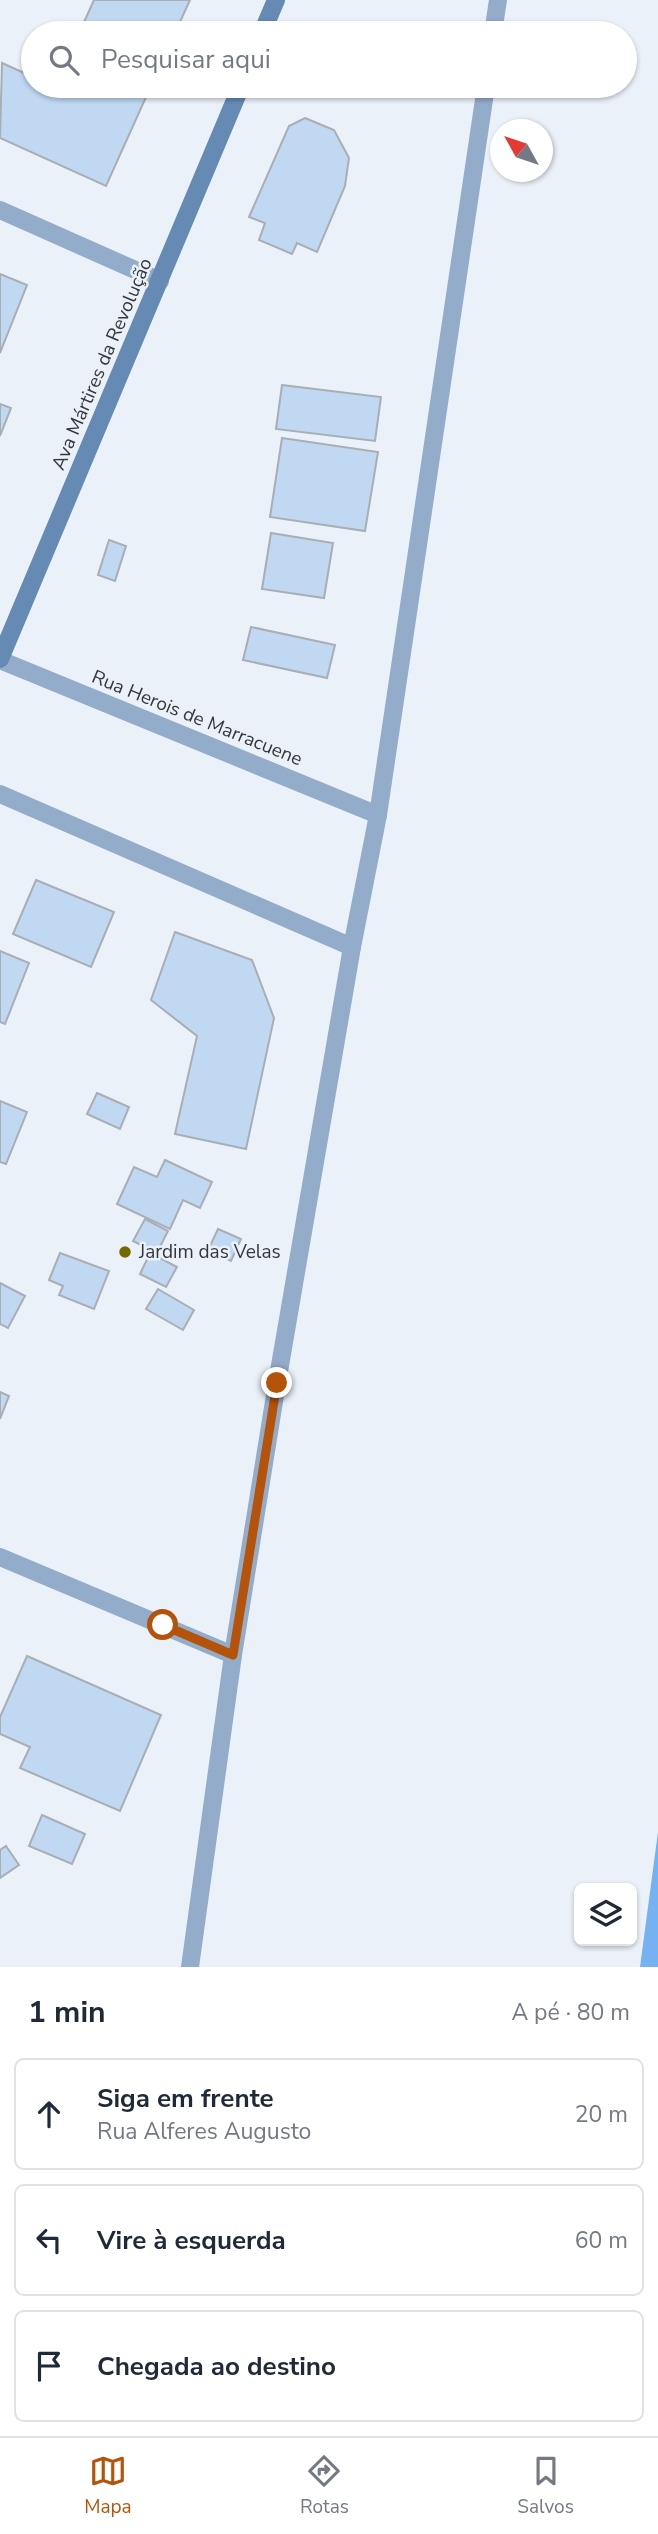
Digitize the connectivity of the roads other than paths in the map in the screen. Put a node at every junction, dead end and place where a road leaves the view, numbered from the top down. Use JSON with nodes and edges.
{"nodes":[{"id":1,"x":276,"y":0,"type":"edge"},
{"id":2,"x":498,"y":0,"type":"edge"},
{"id":3,"x":267,"y":21,"type":"edge"},
{"id":4,"x":495,"y":21,"type":"edge"},
{"id":5,"x":236,"y":98,"type":"edge"},
{"id":6,"x":484,"y":98,"type":"edge"},
{"id":7,"x":0,"y":211,"type":"edge"},
{"id":8,"x":160,"y":281,"type":"junction"},
{"id":9,"x":0,"y":659,"type":"edge"},
{"id":10,"x":0,"y":794,"type":"edge"},
{"id":11,"x":378,"y":816,"type":"junction"},
{"id":12,"x":352,"y":947,"type":"junction"},
{"id":13,"x":0,"y":1557,"type":"edge"},
{"id":14,"x":233,"y":1655,"type":"junction"},
{"id":15,"x":190,"y":1967,"type":"edge"}],
"edges":[{"from":1,"to":3,"type":"street"},
{"from":2,"to":4,"type":"street"},
{"from":5,"to":8,"type":"street","name":"Ava Mártires da Revolução"},
{"from":6,"to":11,"type":"street"},
{"from":7,"to":8,"type":"street"},
{"from":8,"to":9,"type":"street","name":"Ava Mártires da Revolução"},
{"from":9,"to":11,"type":"street","name":"Rua Herois de Marracuene"},
{"from":10,"to":12,"type":"street"},
{"from":11,"to":12,"type":"street"},
{"from":12,"to":14,"type":"street"},
{"from":13,"to":14,"type":"street"},
{"from":14,"to":15,"type":"street"}]}
